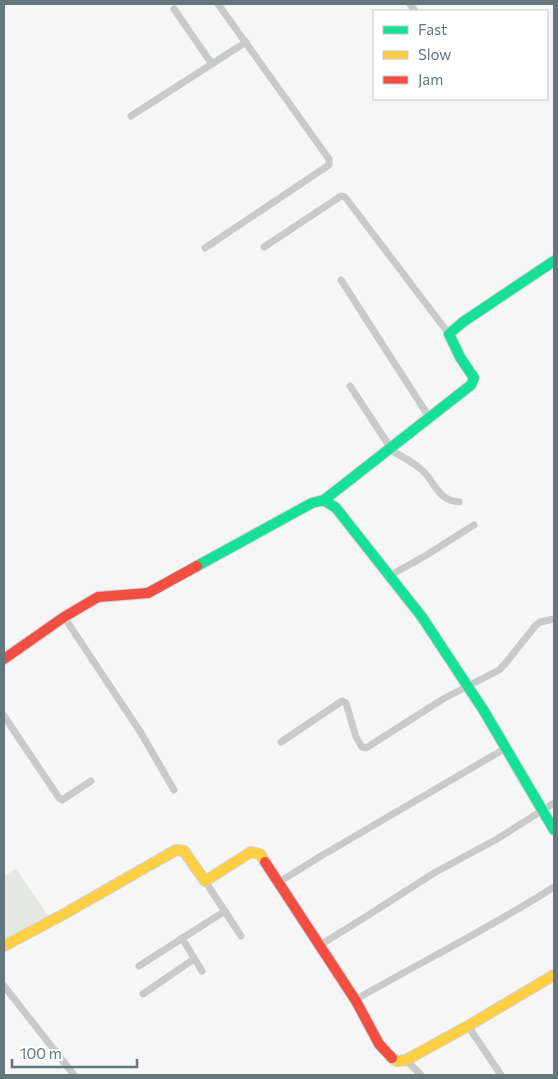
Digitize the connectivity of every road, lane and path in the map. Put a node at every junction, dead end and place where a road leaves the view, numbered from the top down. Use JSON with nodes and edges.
{"nodes":[{"id":1,"x":218,"y":4,"type":"edge"},
{"id":2,"x":174,"y":9,"type":"dead end"},
{"id":3,"x":246,"y":42,"type":"junction"},
{"id":4,"x":212,"y":64,"type":"junction"},
{"id":5,"x":131,"y":116,"type":"dead end"},
{"id":6,"x":264,"y":247,"type":"dead end"},
{"id":7,"x":205,"y":248,"type":"dead end"},
{"id":8,"x":554,"y":261,"type":"edge"},
{"id":9,"x":341,"y":280,"type":"dead end"},
{"id":10,"x":449,"y":334,"type":"junction"},
{"id":11,"x":350,"y":386,"type":"dead end"},
{"id":12,"x":429,"y":417,"type":"junction"},
{"id":13,"x":389,"y":448,"type":"junction"},
{"id":14,"x":324,"y":500,"type":"junction"},
{"id":15,"x":459,"y":502,"type":"dead end"},
{"id":16,"x":474,"y":525,"type":"dead end"},
{"id":17,"x":389,"y":576,"type":"junction"},
{"id":18,"x":64,"y":617,"type":"junction"},
{"id":19,"x":554,"y":619,"type":"edge"},
{"id":20,"x":4,"y":658,"type":"edge"},
{"id":21,"x":468,"y":686,"type":"junction"},
{"id":22,"x":4,"y":716,"type":"edge"},
{"id":23,"x":281,"y":742,"type":"dead end"},
{"id":24,"x":506,"y":748,"type":"junction"},
{"id":25,"x":91,"y":781,"type":"dead end"},
{"id":26,"x":174,"y":790,"type":"dead end"},
{"id":27,"x":554,"y":803,"type":"edge"},
{"id":28,"x":542,"y":810,"type":"junction"},
{"id":29,"x":554,"y":830,"type":"edge"},
{"id":30,"x":205,"y":881,"type":"junction"},
{"id":31,"x":279,"y":882,"type":"junction"},
{"id":32,"x":554,"y":887,"type":"edge"},
{"id":33,"x":225,"y":911,"type":"junction"},
{"id":34,"x":241,"y":936,"type":"dead end"},
{"id":35,"x":182,"y":938,"type":"junction"},
{"id":36,"x":320,"y":945,"type":"junction"},
{"id":37,"x":4,"y":946,"type":"edge"},
{"id":38,"x":194,"y":959,"type":"junction"},
{"id":39,"x":139,"y":966,"type":"dead end"},
{"id":40,"x":202,"y":971,"type":"dead end"},
{"id":41,"x":554,"y":975,"type":"edge"},
{"id":42,"x":4,"y":986,"type":"edge"},
{"id":43,"x":143,"y":994,"type":"dead end"},
{"id":44,"x":355,"y":1000,"type":"junction"},
{"id":45,"x":468,"y":1026,"type":"junction"},
{"id":46,"x":406,"y":1060,"type":"junction"},
{"id":47,"x":74,"y":1075,"type":"edge"},
{"id":48,"x":421,"y":1075,"type":"edge"},
{"id":49,"x":501,"y":1075,"type":"edge"}],
"edges":[{"from":1,"to":3,"type":"street"},
{"from":2,"to":4,"type":"street"},
{"from":3,"to":4,"type":"street"},
{"from":3,"to":7,"type":"street"},
{"from":4,"to":5,"type":"street"},
{"from":6,"to":10,"type":"street"},
{"from":8,"to":10,"type":"street"},
{"from":9,"to":12,"type":"street"},
{"from":10,"to":12,"type":"street"},
{"from":11,"to":13,"type":"street"},
{"from":12,"to":13,"type":"street"},
{"from":13,"to":14,"type":"street"},
{"from":13,"to":15,"type":"street"},
{"from":14,"to":17,"type":"street"},
{"from":14,"to":18,"type":"street"},
{"from":16,"to":17,"type":"street"},
{"from":17,"to":21,"type":"street"},
{"from":18,"to":20,"type":"street"},
{"from":18,"to":26,"type":"street"},
{"from":19,"to":21,"type":"street"},
{"from":21,"to":23,"type":"street"},
{"from":21,"to":24,"type":"street"},
{"from":22,"to":25,"type":"street"},
{"from":24,"to":28,"type":"street"},
{"from":24,"to":31,"type":"street"},
{"from":27,"to":28,"type":"street"},
{"from":28,"to":29,"type":"street"},
{"from":28,"to":36,"type":"street"},
{"from":30,"to":31,"type":"street"},
{"from":30,"to":33,"type":"street"},
{"from":30,"to":37,"type":"street"},
{"from":31,"to":36,"type":"street"},
{"from":32,"to":44,"type":"street"},
{"from":33,"to":34,"type":"street"},
{"from":33,"to":35,"type":"street"},
{"from":35,"to":38,"type":"street"},
{"from":35,"to":39,"type":"street"},
{"from":36,"to":44,"type":"street"},
{"from":38,"to":40,"type":"street"},
{"from":38,"to":43,"type":"street"},
{"from":41,"to":45,"type":"street"},
{"from":42,"to":47,"type":"street"},
{"from":44,"to":46,"type":"street"},
{"from":45,"to":46,"type":"street"},
{"from":45,"to":49,"type":"street"},
{"from":46,"to":48,"type":"street"}]}
